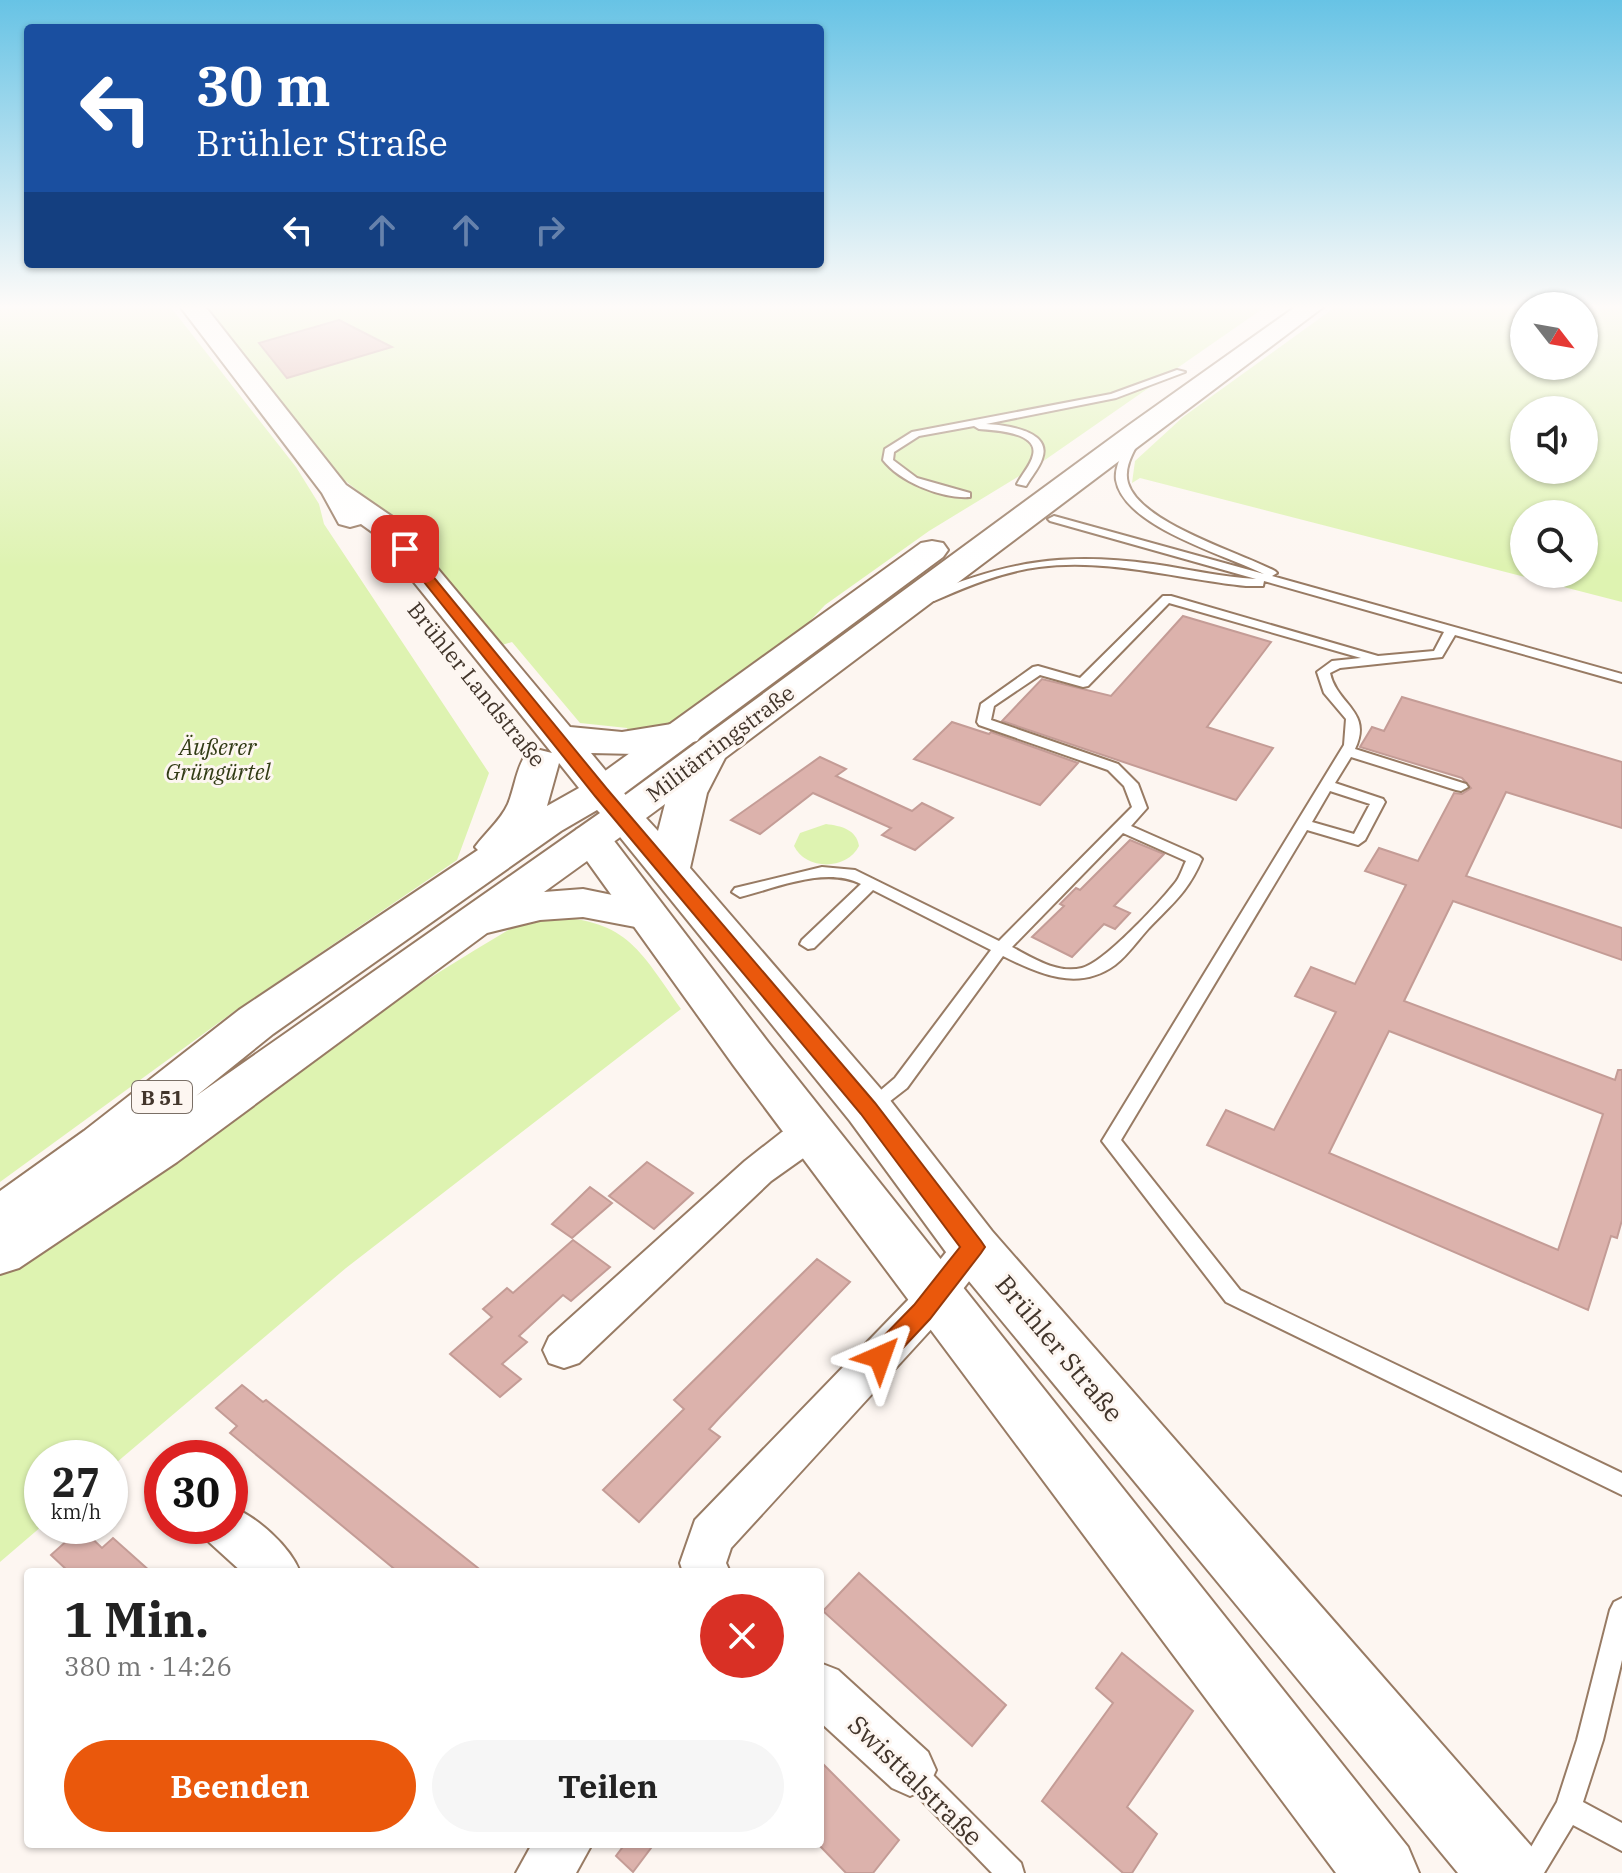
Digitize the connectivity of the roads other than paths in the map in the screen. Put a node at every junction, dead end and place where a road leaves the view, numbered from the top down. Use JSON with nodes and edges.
{"nodes":[{"id":1,"x":259,"y":392,"type":"edge"},
{"id":2,"x":1123,"y":392,"type":"edge"},
{"id":3,"x":1151,"y":392,"type":"edge"},
{"id":4,"x":1193,"y":392,"type":"edge"},
{"id":5,"x":953,"y":425,"type":"junction"},
{"id":6,"x":1139,"y":431,"type":"junction"},
{"id":7,"x":1022,"y":484,"type":"junction"},
{"id":8,"x":966,"y":495,"type":"dead end"},
{"id":9,"x":1054,"y":519,"type":"dead end"},
{"id":10,"x":1289,"y":584,"type":"junction"},
{"id":11,"x":900,"y":611,"type":"junction"},
{"id":12,"x":1452,"y":629,"type":"junction"},
{"id":13,"x":1381,"y":660,"type":"junction"},
{"id":14,"x":1622,"y":678,"type":"edge"},
{"id":15,"x":699,"y":740,"type":"junction"},
{"id":16,"x":549,"y":749,"type":"junction"},
{"id":17,"x":1347,"y":751,"type":"junction"},
{"id":18,"x":1327,"y":785,"type":"junction"},
{"id":19,"x":1461,"y":787,"type":"dead end"},
{"id":20,"x":598,"y":813,"type":"junction"},
{"id":21,"x":1303,"y":824,"type":"junction"},
{"id":22,"x":1121,"y":827,"type":"junction"},
{"id":23,"x":475,"y":872,"type":"junction"},
{"id":24,"x":668,"y":872,"type":"junction"},
{"id":25,"x":872,"y":883,"type":"junction"},
{"id":26,"x":740,"y":892,"type":"dead end"},
{"id":27,"x":646,"y":915,"type":"junction"},
{"id":28,"x":469,"y":927,"type":"junction"},
{"id":29,"x":808,"y":944,"type":"dead end"},
{"id":30,"x":1000,"y":949,"type":"junction"},
{"id":31,"x":868,"y":1108,"type":"junction"},
{"id":32,"x":813,"y":1132,"type":"junction"},
{"id":33,"x":0,"y":1220,"type":"edge"},
{"id":34,"x":0,"y":1252,"type":"edge"},
{"id":35,"x":954,"y":1270,"type":"junction"},
{"id":36,"x":564,"y":1350,"type":"dead end"},
{"id":37,"x":1622,"y":1484,"type":"edge"},
{"id":38,"x":245,"y":1544,"type":"edge"},
{"id":39,"x":272,"y":1568,"type":"edge"},
{"id":40,"x":705,"y":1568,"type":"edge"},
{"id":41,"x":1622,"y":1610,"type":"edge"},
{"id":42,"x":824,"y":1692,"type":"edge"},
{"id":43,"x":910,"y":1770,"type":"joint"},
{"id":44,"x":1568,"y":1808,"type":"junction"},
{"id":45,"x":1622,"y":1838,"type":"edge"},
{"id":46,"x":562,"y":1848,"type":"edge"},
{"id":47,"x":543,"y":1873,"type":"edge"},
{"id":48,"x":1011,"y":1873,"type":"edge"},
{"id":49,"x":1382,"y":1873,"type":"edge"},
{"id":50,"x":1506,"y":1873,"type":"edge"},
{"id":51,"x":1529,"y":1873,"type":"edge"}],
"edges":[{"from":1,"to":16,"type":"main road","name":"Brühler Landstraße"},
{"from":2,"to":5,"type":"lane"},
{"from":3,"to":7,"type":"main road","name":"Militärringstraße"},
{"from":4,"to":6,"type":"main road","name":"Militärringstraße"},
{"from":5,"to":7,"type":"lane"},
{"from":5,"to":8,"type":"lane"},
{"from":6,"to":10,"type":"lane"},
{"from":6,"to":11,"type":"main road","name":"Militärringstraße"},
{"from":7,"to":15,"type":"main road","name":"Militärringstraße"},
{"from":9,"to":10,"type":"lane"},
{"from":10,"to":11,"type":"lane"},
{"from":10,"to":12,"type":"lane"},
{"from":11,"to":15,"type":"main road","name":"Militärringstraße"},
{"from":12,"to":13,"type":"lane"},
{"from":12,"to":14,"type":"lane"},
{"from":13,"to":17,"type":"lane"},
{"from":13,"to":22,"type":"lane"},
{"from":15,"to":16,"type":"main road"},
{"from":15,"to":20,"type":"main road","name":"Militärringstraße"},
{"from":15,"to":24,"type":"main road"},
{"from":16,"to":20,"type":"main road","name":"Brühler Landstraße"},
{"from":16,"to":23,"type":"main road","number":"B 51"},
{"from":17,"to":18,"type":"lane"},
{"from":17,"to":19,"type":"lane"},
{"from":18,"to":21,"type":"lane"},
{"from":18,"to":21,"type":"lane"},
{"from":20,"to":23,"type":"main road","name":"Militärringstraße","number":"B 51"},
{"from":20,"to":24,"type":"main road","name":"Brühler Straße"},
{"from":20,"to":27,"type":"main road","name":"Brühler Straße"},
{"from":20,"to":28,"type":"main road","name":"Militärringstraße","number":"B 51"},
{"from":21,"to":37,"type":"lane"},
{"from":22,"to":30,"type":"lane"},
{"from":22,"to":30,"type":"lane"},
{"from":23,"to":33,"type":"main road","name":"Militärringstraße","number":"B 51"},
{"from":24,"to":31,"type":"main road","name":"Brühler Straße"},
{"from":25,"to":26,"type":"lane"},
{"from":25,"to":29,"type":"lane"},
{"from":25,"to":30,"type":"lane"},
{"from":27,"to":28,"type":"main road","number":"B 51"},
{"from":27,"to":32,"type":"main road","name":"Brühler Straße"},
{"from":28,"to":34,"type":"main road","name":"Militärringstraße","number":"B 51"},
{"from":30,"to":31,"type":"lane"},
{"from":31,"to":32,"type":"main road"},
{"from":31,"to":35,"type":"main road","name":"Brühler Straße"},
{"from":32,"to":35,"type":"main road","name":"Brühler Straße"},
{"from":32,"to":36,"type":"street"},
{"from":35,"to":40,"type":"street"},
{"from":35,"to":49,"type":"main road","name":"Brühler Straße"},
{"from":35,"to":50,"type":"main road","name":"Brühler Straße"},
{"from":38,"to":39,"type":"street"},
{"from":41,"to":44,"type":"lane"},
{"from":42,"to":43,"type":"street","name":"Swisttalstraße"},
{"from":43,"to":48,"type":"lane","name":"Swisttalstraße"},
{"from":44,"to":45,"type":"lane"},
{"from":44,"to":51,"type":"lane"},
{"from":46,"to":47,"type":"street"}]}
